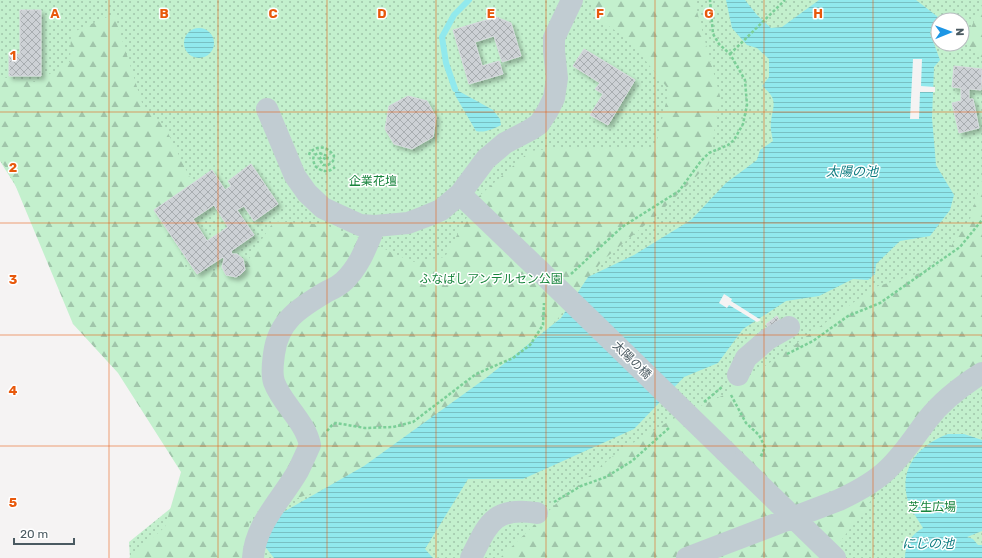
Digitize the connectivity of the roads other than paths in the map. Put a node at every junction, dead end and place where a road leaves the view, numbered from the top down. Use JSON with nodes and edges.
{"nodes":[{"id":1,"x":572,"y":0,"type":"edge"},
{"id":2,"x":267,"y":109,"type":"dead end"},
{"id":3,"x":460,"y":194,"type":"junction"},
{"id":4,"x":376,"y":226,"type":"junction"},
{"id":5,"x":789,"y":327,"type":"dead end"},
{"id":6,"x":982,"y":374,"type":"edge"},
{"id":7,"x":733,"y":382,"type":"road end"},
{"id":8,"x":536,"y":513,"type":"dead end"},
{"id":9,"x":794,"y":518,"type":"junction"},
{"id":10,"x":253,"y":558,"type":"edge"},
{"id":11,"x":471,"y":558,"type":"edge"},
{"id":12,"x":687,"y":558,"type":"edge"},
{"id":13,"x":835,"y":558,"type":"edge"}],
"edges":[{"from":1,"to":3,"type":"street"},
{"from":2,"to":4,"type":"street"},
{"from":3,"to":4,"type":"street"},
{"from":3,"to":9,"type":"street","name":"太陽の橋","bridge":true},
{"from":4,"to":10,"type":"street"},
{"from":5,"to":7,"type":"street"},
{"from":6,"to":9,"type":"street"},
{"from":8,"to":11,"type":"street"},
{"from":9,"to":12,"type":"street"},
{"from":9,"to":13,"type":"street","name":"太陽の橋"}]}
